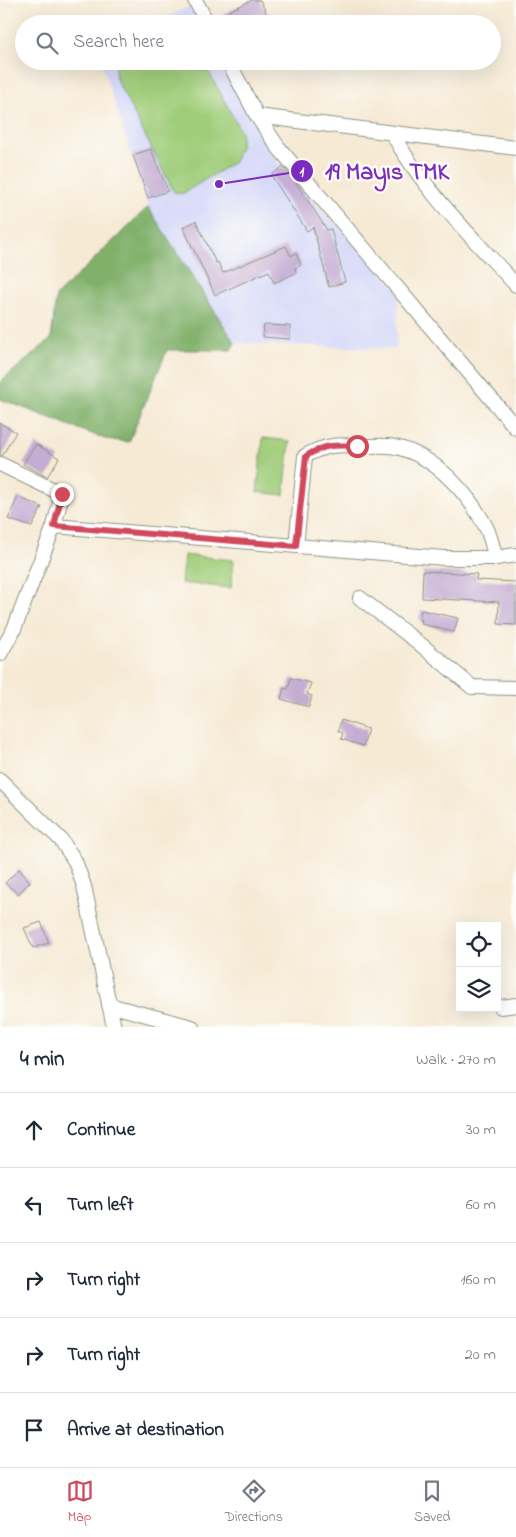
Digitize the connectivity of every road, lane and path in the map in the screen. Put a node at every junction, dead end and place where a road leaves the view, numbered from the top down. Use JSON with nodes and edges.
{"nodes":[{"id":1,"x":196,"y":0,"type":"edge"},
{"id":2,"x":204,"y":15,"type":"edge"},
{"id":3,"x":233,"y":70,"type":"edge"},
{"id":4,"x":257,"y":116,"type":"junction"},
{"id":5,"x":392,"y":132,"type":"junction"},
{"id":6,"x":516,"y":148,"type":"edge"},
{"id":7,"x":516,"y":285,"type":"edge"},
{"id":8,"x":516,"y":428,"type":"edge"},
{"id":9,"x":0,"y":464,"type":"edge"},
{"id":10,"x":54,"y":526,"type":"junction"},
{"id":11,"x":296,"y":546,"type":"junction"},
{"id":12,"x":516,"y":555,"type":"edge"},
{"id":13,"x":496,"y":558,"type":"junction"},
{"id":14,"x":360,"y":598,"type":"dead end"},
{"id":15,"x":0,"y":654,"type":"edge"},
{"id":16,"x":516,"y":688,"type":"edge"},
{"id":17,"x":0,"y":780,"type":"edge"},
{"id":18,"x":109,"y":1004,"type":"junction"},
{"id":19,"x":516,"y":1004,"type":"edge"},
{"id":20,"x":501,"y":1007,"type":"dead end"},
{"id":21,"x":114,"y":1027,"type":"edge"},
{"id":22,"x":192,"y":1027,"type":"edge"}],
"edges":[{"from":1,"to":2,"type":"street"},
{"from":3,"to":4,"type":"street"},
{"from":4,"to":5,"type":"street"},
{"from":4,"to":8,"type":"street"},
{"from":5,"to":6,"type":"street"},
{"from":5,"to":7,"type":"street"},
{"from":9,"to":10,"type":"street"},
{"from":10,"to":11,"type":"street"},
{"from":10,"to":15,"type":"street"},
{"from":11,"to":13,"type":"street"},
{"from":11,"to":13,"type":"street"},
{"from":12,"to":13,"type":"street"},
{"from":14,"to":16,"type":"street"},
{"from":17,"to":18,"type":"street"},
{"from":18,"to":21,"type":"street"},
{"from":18,"to":22,"type":"street"},
{"from":19,"to":20,"type":"street"}]}
